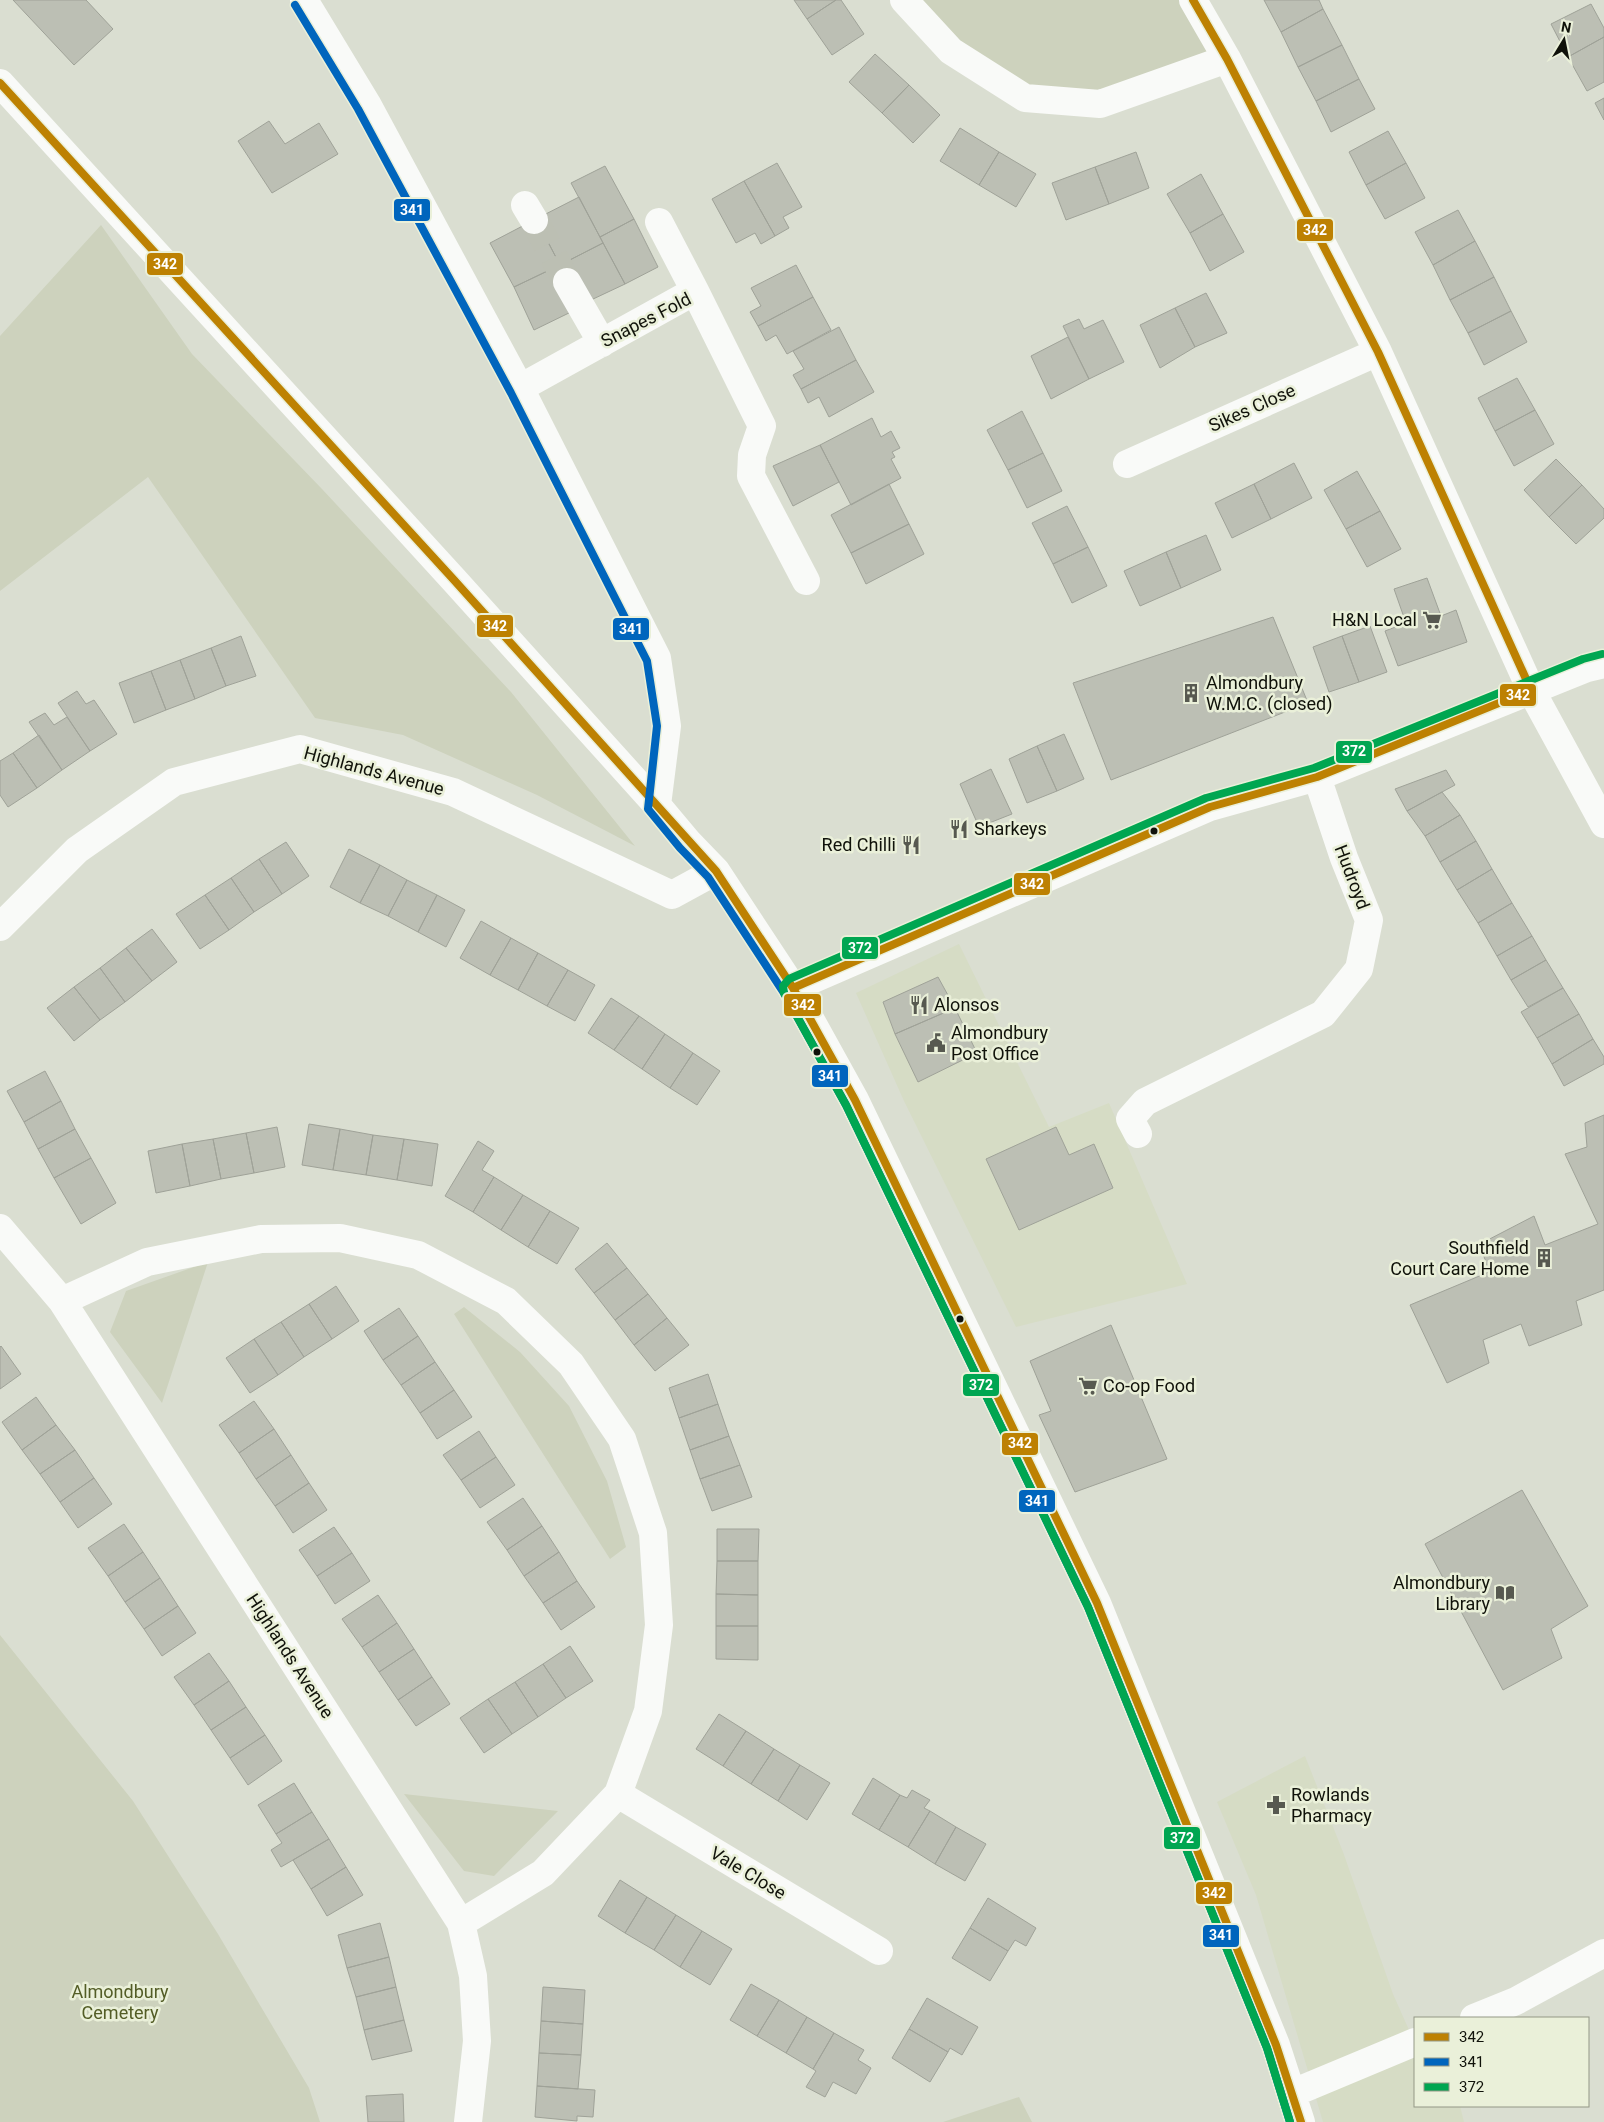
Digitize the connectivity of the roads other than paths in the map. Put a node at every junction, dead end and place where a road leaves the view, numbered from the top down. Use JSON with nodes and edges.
{"nodes":[{"id":1,"x":304,"y":0,"type":"edge"},
{"id":2,"x":904,"y":0,"type":"edge"},
{"id":3,"x":1193,"y":0,"type":"edge"},
{"id":4,"x":1227,"y":59,"type":"junction"},
{"id":5,"x":0,"y":84,"type":"edge"},
{"id":6,"x":659,"y":222,"type":"dead end"},
{"id":7,"x":567,"y":282,"type":"tunnel mouth"},
{"id":8,"x":695,"y":291,"type":"junction"},
{"id":9,"x":602,"y":342,"type":"junction"},
{"id":10,"x":1378,"y":352,"type":"junction"},
{"id":11,"x":520,"y":388,"type":"junction"},
{"id":12,"x":1127,"y":464,"type":"dead end"},
{"id":13,"x":806,"y":581,"type":"dead end"},
{"id":14,"x":1604,"y":664,"type":"edge"},
{"id":15,"x":1531,"y":690,"type":"junction"},
{"id":16,"x":1317,"y":777,"type":"junction"},
{"id":17,"x":657,"y":805,"type":"junction"},
{"id":18,"x":1604,"y":824,"type":"edge"},
{"id":19,"x":716,"y":871,"type":"junction"},
{"id":20,"x":0,"y":927,"type":"edge"},
{"id":21,"x":793,"y":988,"type":"junction"},
{"id":22,"x":1138,"y":1134,"type":"dead end"},
{"id":23,"x":0,"y":1228,"type":"edge"},
{"id":24,"x":62,"y":1301,"type":"junction"},
{"id":25,"x":618,"y":1794,"type":"junction"},
{"id":26,"x":461,"y":1923,"type":"junction"},
{"id":27,"x":879,"y":1951,"type":"dead end"},
{"id":28,"x":1604,"y":1953,"type":"edge"},
{"id":29,"x":1476,"y":2017,"type":"edge"},
{"id":30,"x":1414,"y":2042,"type":"edge"},
{"id":31,"x":1293,"y":2093,"type":"junction"},
{"id":32,"x":468,"y":2122,"type":"edge"},
{"id":33,"x":1301,"y":2122,"type":"edge"}],
"edges":[{"from":1,"to":11,"type":"street"},
{"from":2,"to":4,"type":"street"},
{"from":3,"to":4,"type":"street"},
{"from":4,"to":10,"type":"street"},
{"from":5,"to":17,"type":"street"},
{"from":6,"to":8,"type":"street"},
{"from":7,"to":9,"type":"street"},
{"from":8,"to":9,"type":"street","name":"Snapes Fold"},
{"from":8,"to":13,"type":"street","name":"Snapes Fold"},
{"from":9,"to":11,"type":"street","name":"Snapes Fold"},
{"from":10,"to":12,"type":"street","name":"Sikes Close"},
{"from":10,"to":15,"type":"street"},
{"from":11,"to":17,"type":"street"},
{"from":14,"to":15,"type":"street"},
{"from":15,"to":16,"type":"street"},
{"from":15,"to":18,"type":"street"},
{"from":16,"to":21,"type":"street"},
{"from":16,"to":22,"type":"street","name":"Hudroyd"},
{"from":17,"to":19,"type":"street"},
{"from":19,"to":20,"type":"street","name":"Highlands Avenue"},
{"from":19,"to":21,"type":"street"},
{"from":21,"to":31,"type":"street"},
{"from":23,"to":24,"type":"street","name":"Highlands Avenue"},
{"from":24,"to":25,"type":"street"},
{"from":24,"to":26,"type":"street","name":"Highlands Avenue"},
{"from":25,"to":26,"type":"street"},
{"from":25,"to":27,"type":"street","name":"Vale Close"},
{"from":26,"to":32,"type":"street","name":"Highlands Avenue"},
{"from":28,"to":29,"type":"street"},
{"from":30,"to":31,"type":"street"},
{"from":31,"to":33,"type":"street"}]}
